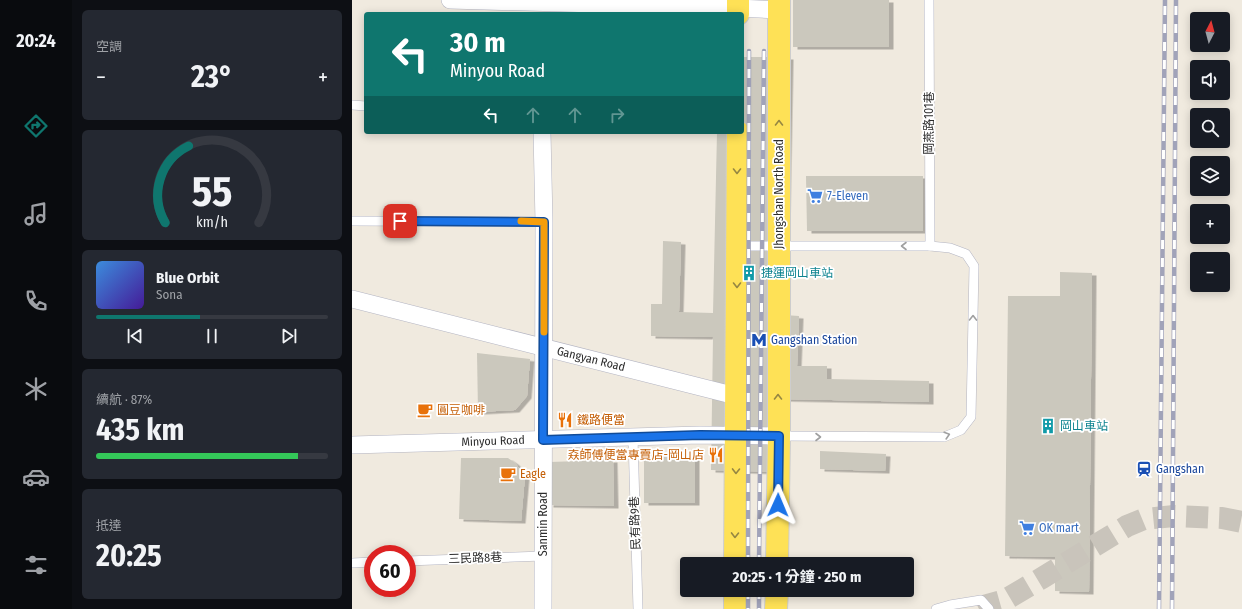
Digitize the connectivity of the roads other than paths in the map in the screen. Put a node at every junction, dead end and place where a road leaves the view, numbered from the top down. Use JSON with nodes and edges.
{"nodes":[{"id":1,"x":450,"y":0,"type":"edge"},
{"id":2,"x":929,"y":0,"type":"edge"},
{"id":3,"x":779,"y":5,"type":"edge"},
{"id":4,"x":543,"y":6,"type":"edge"},
{"id":5,"x":738,"y":7,"type":"edge"},
{"id":6,"x":352,"y":105,"type":"edge"},
{"id":7,"x":364,"y":106,"type":"edge"},
{"id":8,"x":542,"y":134,"type":"edge"},
{"id":9,"x":738,"y":134,"type":"edge"},
{"id":10,"x":352,"y":221,"type":"edge"},
{"id":11,"x":544,"y":222,"type":"junction"},
{"id":12,"x":737,"y":246,"type":"junction"},
{"id":13,"x":779,"y":246,"type":"junction"},
{"id":14,"x":930,"y":246,"type":"junction"},
{"id":15,"x":352,"y":299,"type":"edge"},
{"id":16,"x":544,"y":347,"type":"junction"},
{"id":17,"x":736,"y":396,"type":"junction"},
{"id":18,"x":736,"y":436,"type":"junction"},
{"id":19,"x":779,"y":436,"type":"junction"},
{"id":20,"x":633,"y":438,"type":"junction"},
{"id":21,"x":543,"y":440,"type":"junction"},
{"id":22,"x":352,"y":445,"type":"edge"},
{"id":23,"x":543,"y":556,"type":"junction"},
{"id":24,"x":735,"y":557,"type":"edge"},
{"id":25,"x":777,"y":557,"type":"edge"},
{"id":26,"x":416,"y":561,"type":"edge"},
{"id":27,"x":364,"y":562,"type":"edge"},
{"id":28,"x":352,"y":563,"type":"edge"},
{"id":29,"x":735,"y":597,"type":"edge"},
{"id":30,"x":777,"y":597,"type":"edge"},
{"id":31,"x":544,"y":609,"type":"edge"},
{"id":32,"x":638,"y":609,"type":"edge"},
{"id":33,"x":735,"y":609,"type":"edge"},
{"id":34,"x":776,"y":609,"type":"edge"},
{"id":35,"x":936,"y":609,"type":"edge"},
{"id":36,"x":989,"y":609,"type":"edge"}],
"edges":[{"from":1,"to":4,"type":"street"},
{"from":2,"to":14,"type":"lane","name":"岡燕路101巷"},
{"from":3,"to":5,"type":"street"},
{"from":13,"to":3,"type":"main road","name":"Jhongshan North Road","one_way":true},
{"from":4,"to":5,"type":"street"},
{"from":6,"to":7,"type":"lane"},
{"from":8,"to":11,"type":"street","name":"Sanmin Road"},
{"from":9,"to":12,"type":"main road","one_way":true},
{"from":10,"to":11,"type":"lane"},
{"from":11,"to":16,"type":"street","name":"Sanmin Road"},
{"from":12,"to":13,"type":"lane"},
{"from":12,"to":17,"type":"main road","one_way":true},
{"from":14,"to":13,"type":"lane","one_way":true},
{"from":19,"to":13,"type":"main road","name":"Jhongshan North Road","one_way":true},
{"from":19,"to":14,"type":"lane","one_way":true},
{"from":15,"to":16,"type":"street","name":"Gangyan Road"},
{"from":16,"to":17,"type":"street","name":"Gangyan Road"},
{"from":16,"to":21,"type":"street","name":"Sanmin Road"},
{"from":17,"to":18,"type":"main road"},
{"from":18,"to":19,"type":"street","name":"Minyou Road"},
{"from":18,"to":20,"type":"street","name":"Minyou Road"},
{"from":18,"to":24,"type":"main road","one_way":true},
{"from":19,"to":25,"type":"main road","name":"Jhongshan North Road"},
{"from":20,"to":21,"type":"street","name":"Minyou Road"},
{"from":20,"to":32,"type":"lane","name":"民有路9巷"},
{"from":21,"to":22,"type":"street","name":"Minyou Road"},
{"from":21,"to":23,"type":"street","name":"Sanmin Road"},
{"from":23,"to":26,"type":"lane","name":"三民路8巷"},
{"from":23,"to":31,"type":"street","name":"Sanmin Road"},
{"from":27,"to":28,"type":"lane"},
{"from":29,"to":33,"type":"main road"},
{"from":30,"to":34,"type":"main road"},
{"from":35,"to":36,"type":"lane"}]}
